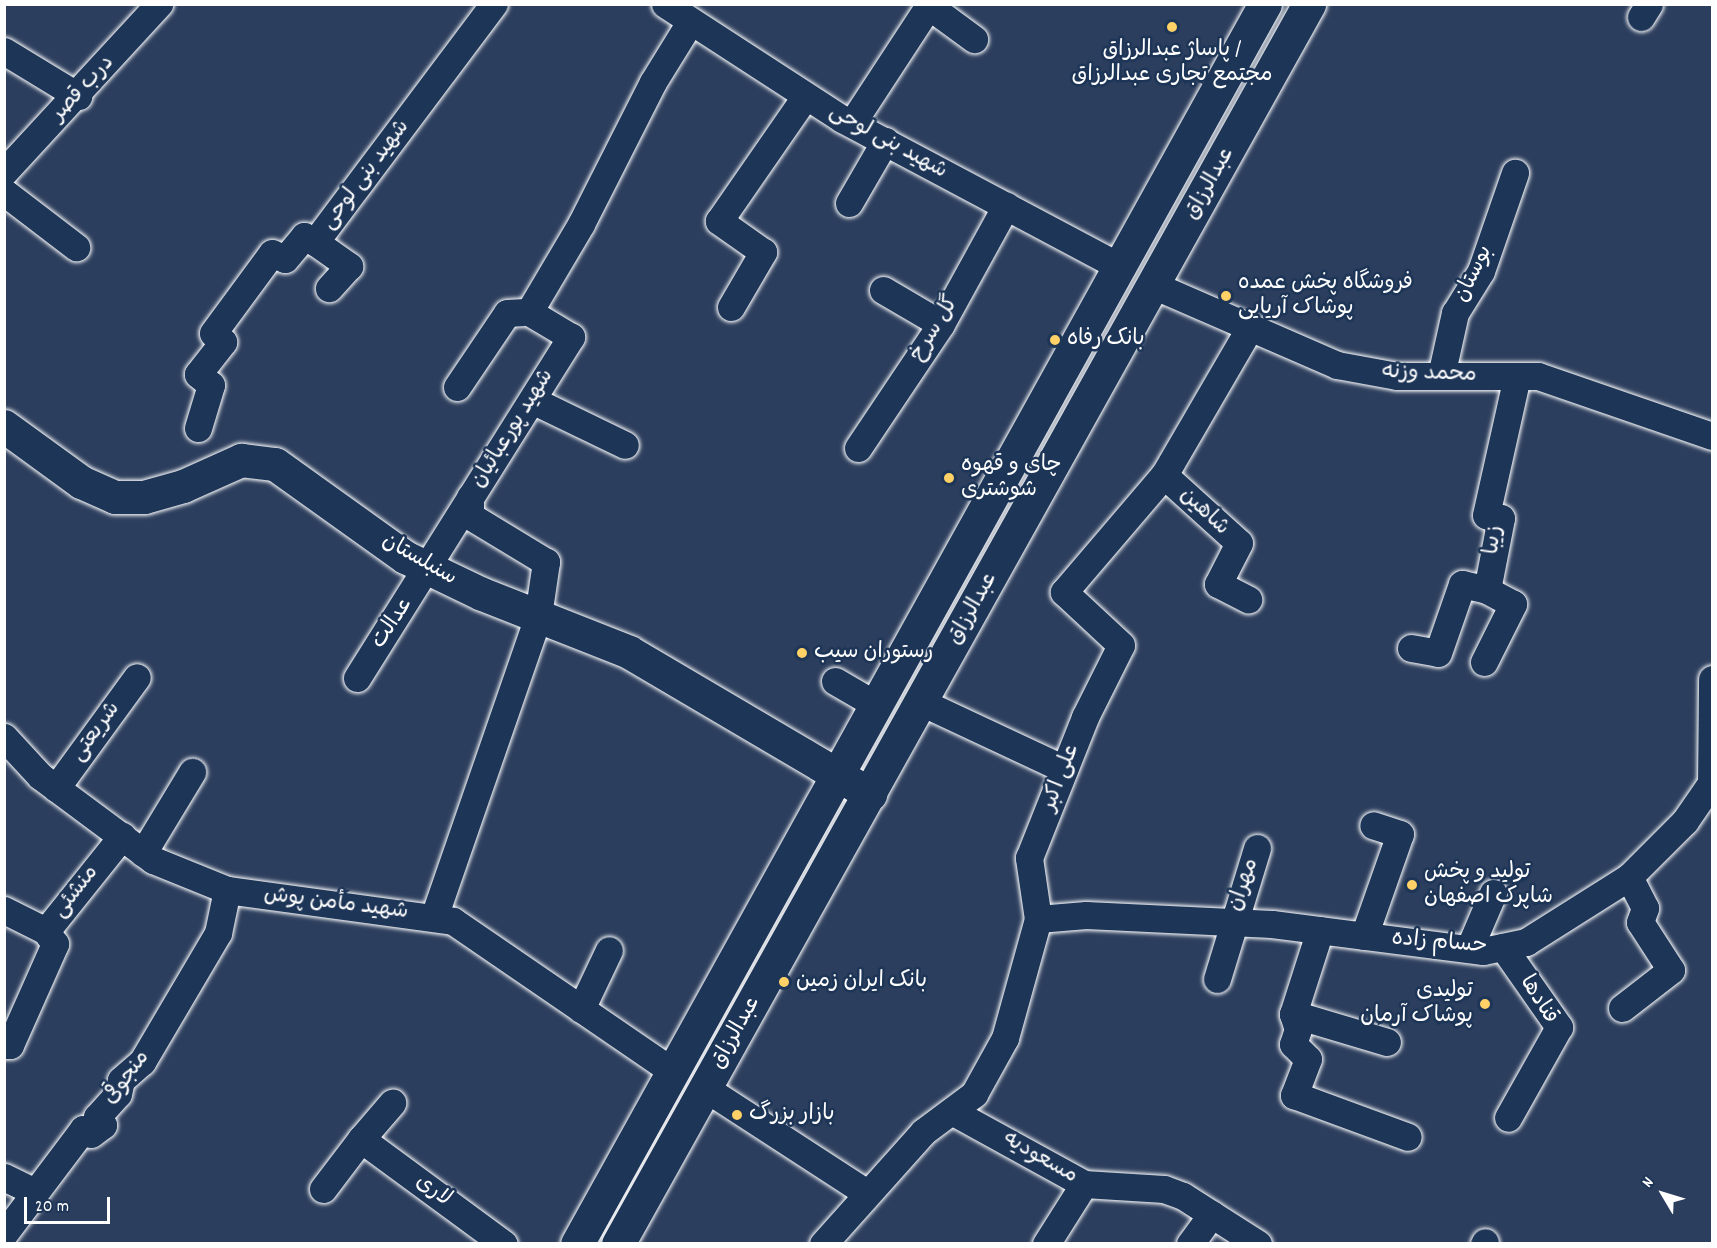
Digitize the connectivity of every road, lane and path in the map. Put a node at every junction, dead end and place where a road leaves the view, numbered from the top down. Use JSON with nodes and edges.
{"nodes":[{"id":1,"x":159,"y":4,"type":"edge"},
{"id":2,"x":494,"y":4,"type":"edge"},
{"id":3,"x":665,"y":4,"type":"edge"},
{"id":4,"x":1265,"y":4,"type":"edge"},
{"id":5,"x":1309,"y":4,"type":"edge"},
{"id":6,"x":929,"y":5,"type":"edge"},
{"id":7,"x":690,"y":22,"type":"junction"},
{"id":8,"x":974,"y":39,"type":"dead end"},
{"id":9,"x":4,"y":51,"type":"edge"},
{"id":10,"x":78,"y":96,"type":"junction"},
{"id":11,"x":806,"y":97,"type":"junction"},
{"id":12,"x":852,"y":123,"type":"junction"},
{"id":13,"x":885,"y":141,"type":"junction"},
{"id":14,"x":4,"y":172,"type":"edge"},
{"id":15,"x":1515,"y":173,"type":"dead end"},
{"id":16,"x":4,"y":192,"type":"edge"},
{"id":17,"x":849,"y":203,"type":"dead end"},
{"id":18,"x":1006,"y":206,"type":"junction"},
{"id":19,"x":315,"y":242,"type":"junction"},
{"id":20,"x":76,"y":247,"type":"dead end"},
{"id":21,"x":1119,"y":266,"type":"junction"},
{"id":22,"x":1154,"y":285,"type":"junction"},
{"id":23,"x":329,"y":288,"type":"dead end"},
{"id":24,"x":883,"y":290,"type":"dead end"},
{"id":25,"x":730,"y":307,"type":"dead end"},
{"id":26,"x":529,"y":312,"type":"junction"},
{"id":27,"x":941,"y":324,"type":"junction"},
{"id":28,"x":1250,"y":327,"type":"junction"},
{"id":29,"x":1441,"y":376,"type":"junction"},
{"id":30,"x":1517,"y":376,"type":"junction"},
{"id":31,"x":457,"y":387,"type":"dead end"},
{"id":32,"x":532,"y":400,"type":"junction"},
{"id":33,"x":4,"y":426,"type":"edge"},
{"id":34,"x":198,"y":428,"type":"dead end"},
{"id":35,"x":1713,"y":436,"type":"edge"},
{"id":36,"x":625,"y":445,"type":"dead end"},
{"id":37,"x":858,"y":448,"type":"dead end"},
{"id":38,"x":1164,"y":475,"type":"junction"},
{"id":39,"x":470,"y":498,"type":"junction"},
{"id":40,"x":430,"y":568,"type":"junction"},
{"id":41,"x":1487,"y":590,"type":"junction"},
{"id":42,"x":1248,"y":599,"type":"dead end"},
{"id":43,"x":538,"y":616,"type":"junction"},
{"id":44,"x":1411,"y":648,"type":"dead end"},
{"id":45,"x":1484,"y":662,"type":"dead end"},
{"id":46,"x":137,"y":677,"type":"dead end"},
{"id":47,"x":357,"y":678,"type":"dead end"},
{"id":48,"x":1713,"y":679,"type":"edge"},
{"id":49,"x":836,"y":681,"type":"dead end"},
{"id":50,"x":921,"y":702,"type":"junction"},
{"id":51,"x":876,"y":705,"type":"junction"},
{"id":52,"x":4,"y":737,"type":"edge"},
{"id":53,"x":1064,"y":769,"type":"junction"},
{"id":54,"x":192,"y":772,"type":"dead end"},
{"id":55,"x":838,"y":775,"type":"junction"},
{"id":56,"x":56,"y":788,"type":"junction"},
{"id":57,"x":870,"y":794,"type":"junction"},
{"id":58,"x":1373,"y":825,"type":"dead end"},
{"id":59,"x":122,"y":836,"type":"junction"},
{"id":60,"x":1257,"y":848,"type":"dead end"},
{"id":61,"x":143,"y":853,"type":"junction"},
{"id":62,"x":1629,"y":877,"type":"junction"},
{"id":63,"x":227,"y":890,"type":"junction"},
{"id":64,"x":1493,"y":893,"type":"dead end"},
{"id":65,"x":4,"y":910,"type":"edge"},
{"id":66,"x":434,"y":917,"type":"junction"},
{"id":67,"x":1038,"y":919,"type":"junction"},
{"id":68,"x":1232,"y":922,"type":"junction"},
{"id":69,"x":1320,"y":930,"type":"junction"},
{"id":70,"x":46,"y":931,"type":"junction"},
{"id":71,"x":1364,"y":936,"type":"junction"},
{"id":72,"x":1503,"y":947,"type":"junction"},
{"id":73,"x":609,"y":950,"type":"dead end"},
{"id":74,"x":1469,"y":950,"type":"junction"},
{"id":75,"x":1217,"y":979,"type":"dead end"},
{"id":76,"x":1622,"y":1008,"type":"dead end"},
{"id":77,"x":581,"y":1009,"type":"junction"},
{"id":78,"x":1293,"y":1014,"type":"junction"},
{"id":79,"x":1387,"y":1042,"type":"dead end"},
{"id":80,"x":4,"y":1045,"type":"edge"},
{"id":81,"x":672,"y":1071,"type":"junction"},
{"id":82,"x":705,"y":1088,"type":"junction"},
{"id":83,"x":392,"y":1103,"type":"dead end"},
{"id":84,"x":955,"y":1113,"type":"junction"},
{"id":85,"x":1508,"y":1118,"type":"dead end"},
{"id":86,"x":1408,"y":1137,"type":"dead end"},
{"id":87,"x":361,"y":1139,"type":"junction"},
{"id":88,"x":4,"y":1177,"type":"edge"},
{"id":89,"x":1084,"y":1184,"type":"junction"},
{"id":90,"x":323,"y":1189,"type":"dead end"},
{"id":91,"x":35,"y":1192,"type":"junction"},
{"id":92,"x":865,"y":1192,"type":"junction"},
{"id":93,"x":1212,"y":1214,"type":"junction"},
{"id":94,"x":7,"y":1224,"type":"edge"},
{"id":95,"x":504,"y":1244,"type":"edge"},
{"id":96,"x":577,"y":1244,"type":"edge"},
{"id":97,"x":618,"y":1244,"type":"edge"},
{"id":98,"x":823,"y":1244,"type":"edge"},
{"id":99,"x":1046,"y":1244,"type":"edge"},
{"id":100,"x":1190,"y":1244,"type":"edge"},
{"id":101,"x":1257,"y":1244,"type":"edge"}],
"edges":[{"from":1,"to":10,"type":"street","name":"درب قصر"},
{"from":2,"to":19,"type":"street","name":"شهید بنی لوحی"},
{"from":3,"to":7,"type":"street","name":"شهید بنی لوحی"},
{"from":4,"to":21,"type":"main road","name":"عبدالرزاق"},
{"from":5,"to":22,"type":"main road","name":"عبدالرزاق"},
{"from":6,"to":8,"type":"street"},
{"from":6,"to":12,"type":"street"},
{"from":7,"to":11,"type":"street","name":"شهید بنی لوحی"},
{"from":7,"to":26,"type":"street"},
{"from":9,"to":10,"type":"street"},
{"from":10,"to":14,"type":"street","name":"درب قصر"},
{"from":11,"to":12,"type":"street","name":"شهید بنی لوحی"},
{"from":11,"to":25,"type":"street"},
{"from":12,"to":13,"type":"street","name":"شهید بنی لوحی"},
{"from":13,"to":17,"type":"street"},
{"from":13,"to":18,"type":"street","name":"شهید بنی لوحی"},
{"from":15,"to":29,"type":"street","name":"بوستان"},
{"from":16,"to":20,"type":"street"},
{"from":18,"to":21,"type":"street","name":"شهید بنی لوحی"},
{"from":18,"to":27,"type":"street","name":"گل سرخ"},
{"from":19,"to":23,"type":"street"},
{"from":19,"to":34,"type":"street","name":"شهید بنی لوحی"},
{"from":21,"to":51,"type":"main road","name":"عبدالرزاق"},
{"from":22,"to":28,"type":"street","name":"محمد وزنه"},
{"from":22,"to":50,"type":"main road","name":"عبدالرزاق"},
{"from":24,"to":27,"type":"street"},
{"from":26,"to":31,"type":"street"},
{"from":26,"to":32,"type":"street","name":"شهید پورعبائیان"},
{"from":27,"to":37,"type":"street","name":"گل سرخ"},
{"from":28,"to":29,"type":"street","name":"محمد وزنه"},
{"from":28,"to":38,"type":"street","name":"علی اکبر"},
{"from":29,"to":30,"type":"street","name":"محمد وزنه"},
{"from":30,"to":35,"type":"street","name":"محمد وزنه"},
{"from":30,"to":41,"type":"street","name":"زیبا"},
{"from":32,"to":36,"type":"street"},
{"from":32,"to":39,"type":"street","name":"شهید پورعبائیان"},
{"from":33,"to":40,"type":"main road","name":"سنبلستان"},
{"from":38,"to":42,"type":"street","name":"شاهین"},
{"from":38,"to":53,"type":"street","name":"علی اکبر"},
{"from":39,"to":40,"type":"street","name":"عدالت"},
{"from":39,"to":43,"type":"street","name":"شهید پورعبائیان"},
{"from":40,"to":43,"type":"main road","name":"سنبلستان"},
{"from":40,"to":47,"type":"street","name":"عدالت"},
{"from":41,"to":44,"type":"street"},
{"from":41,"to":45,"type":"street"},
{"from":43,"to":55,"type":"main road","name":"سنبلستان"},
{"from":43,"to":66,"type":"street","name":"شهید پورعبائیان"},
{"from":46,"to":56,"type":"street","name":"شریعتی"},
{"from":48,"to":62,"type":"street","name":"حسام زاده"},
{"from":49,"to":51,"type":"street"},
{"from":50,"to":53,"type":"street"},
{"from":50,"to":57,"type":"main road","name":"عبدالرزاق"},
{"from":51,"to":55,"type":"main road","name":"عبدالرزاق"},
{"from":52,"to":56,"type":"street","name":"شهید مأمن پوش"},
{"from":53,"to":67,"type":"street","name":"علی اکبر"},
{"from":54,"to":61,"type":"street"},
{"from":55,"to":57,"type":"main road","name":"سنبلستان"},
{"from":55,"to":81,"type":"main road","name":"عبدالرزاق"},
{"from":56,"to":59,"type":"street","name":"شهید مأمن پوش"},
{"from":57,"to":82,"type":"main road","name":"عبدالرزاق"},
{"from":58,"to":71,"type":"street"},
{"from":59,"to":61,"type":"street","name":"شهید مأمن پوش"},
{"from":59,"to":70,"type":"street","name":"منشئی"},
{"from":60,"to":68,"type":"street","name":"مهران"},
{"from":61,"to":63,"type":"street","name":"شهید مأمن پوش"},
{"from":62,"to":72,"type":"street","name":"حسام زاده"},
{"from":62,"to":76,"type":"street"},
{"from":63,"to":66,"type":"street","name":"شهید مأمن پوش"},
{"from":63,"to":91,"type":"street","name":"منجوقی"},
{"from":64,"to":74,"type":"street"},
{"from":65,"to":70,"type":"street"},
{"from":66,"to":77,"type":"street","name":"شهید مأمن پوش"},
{"from":67,"to":68,"type":"street","name":"حسام زاده"},
{"from":67,"to":84,"type":"street","name":"علی اکبر"},
{"from":68,"to":69,"type":"street","name":"حسام زاده"},
{"from":68,"to":75,"type":"street","name":"مهران"},
{"from":69,"to":71,"type":"street","name":"حسام زاده"},
{"from":69,"to":78,"type":"street"},
{"from":70,"to":80,"type":"street","name":"منشئی"},
{"from":71,"to":74,"type":"street","name":"حسام زاده"},
{"from":72,"to":74,"type":"street","name":"حسام زاده"},
{"from":72,"to":85,"type":"street","name":"قنادها"},
{"from":73,"to":77,"type":"street"},
{"from":77,"to":81,"type":"street","name":"شهید مأمن پوش"},
{"from":78,"to":79,"type":"street"},
{"from":78,"to":86,"type":"street"},
{"from":81,"to":96,"type":"main road","name":"عبدالرزاق"},
{"from":82,"to":92,"type":"street"},
{"from":82,"to":97,"type":"main road","name":"عبدالرزاق"},
{"from":83,"to":87,"type":"street"},
{"from":84,"to":89,"type":"street","name":"مسعودیه"},
{"from":84,"to":92,"type":"street","name":"علی اکبر"},
{"from":87,"to":90,"type":"street"},
{"from":87,"to":95,"type":"street","name":"لاری"},
{"from":88,"to":91,"type":"street"},
{"from":89,"to":93,"type":"street","name":"مسعودیه"},
{"from":89,"to":99,"type":"street"},
{"from":91,"to":94,"type":"street","name":"منجوقی"},
{"from":92,"to":98,"type":"street","name":"علی اکبر"},
{"from":93,"to":100,"type":"street"},
{"from":93,"to":101,"type":"street","name":"مسعودیه"}]}
